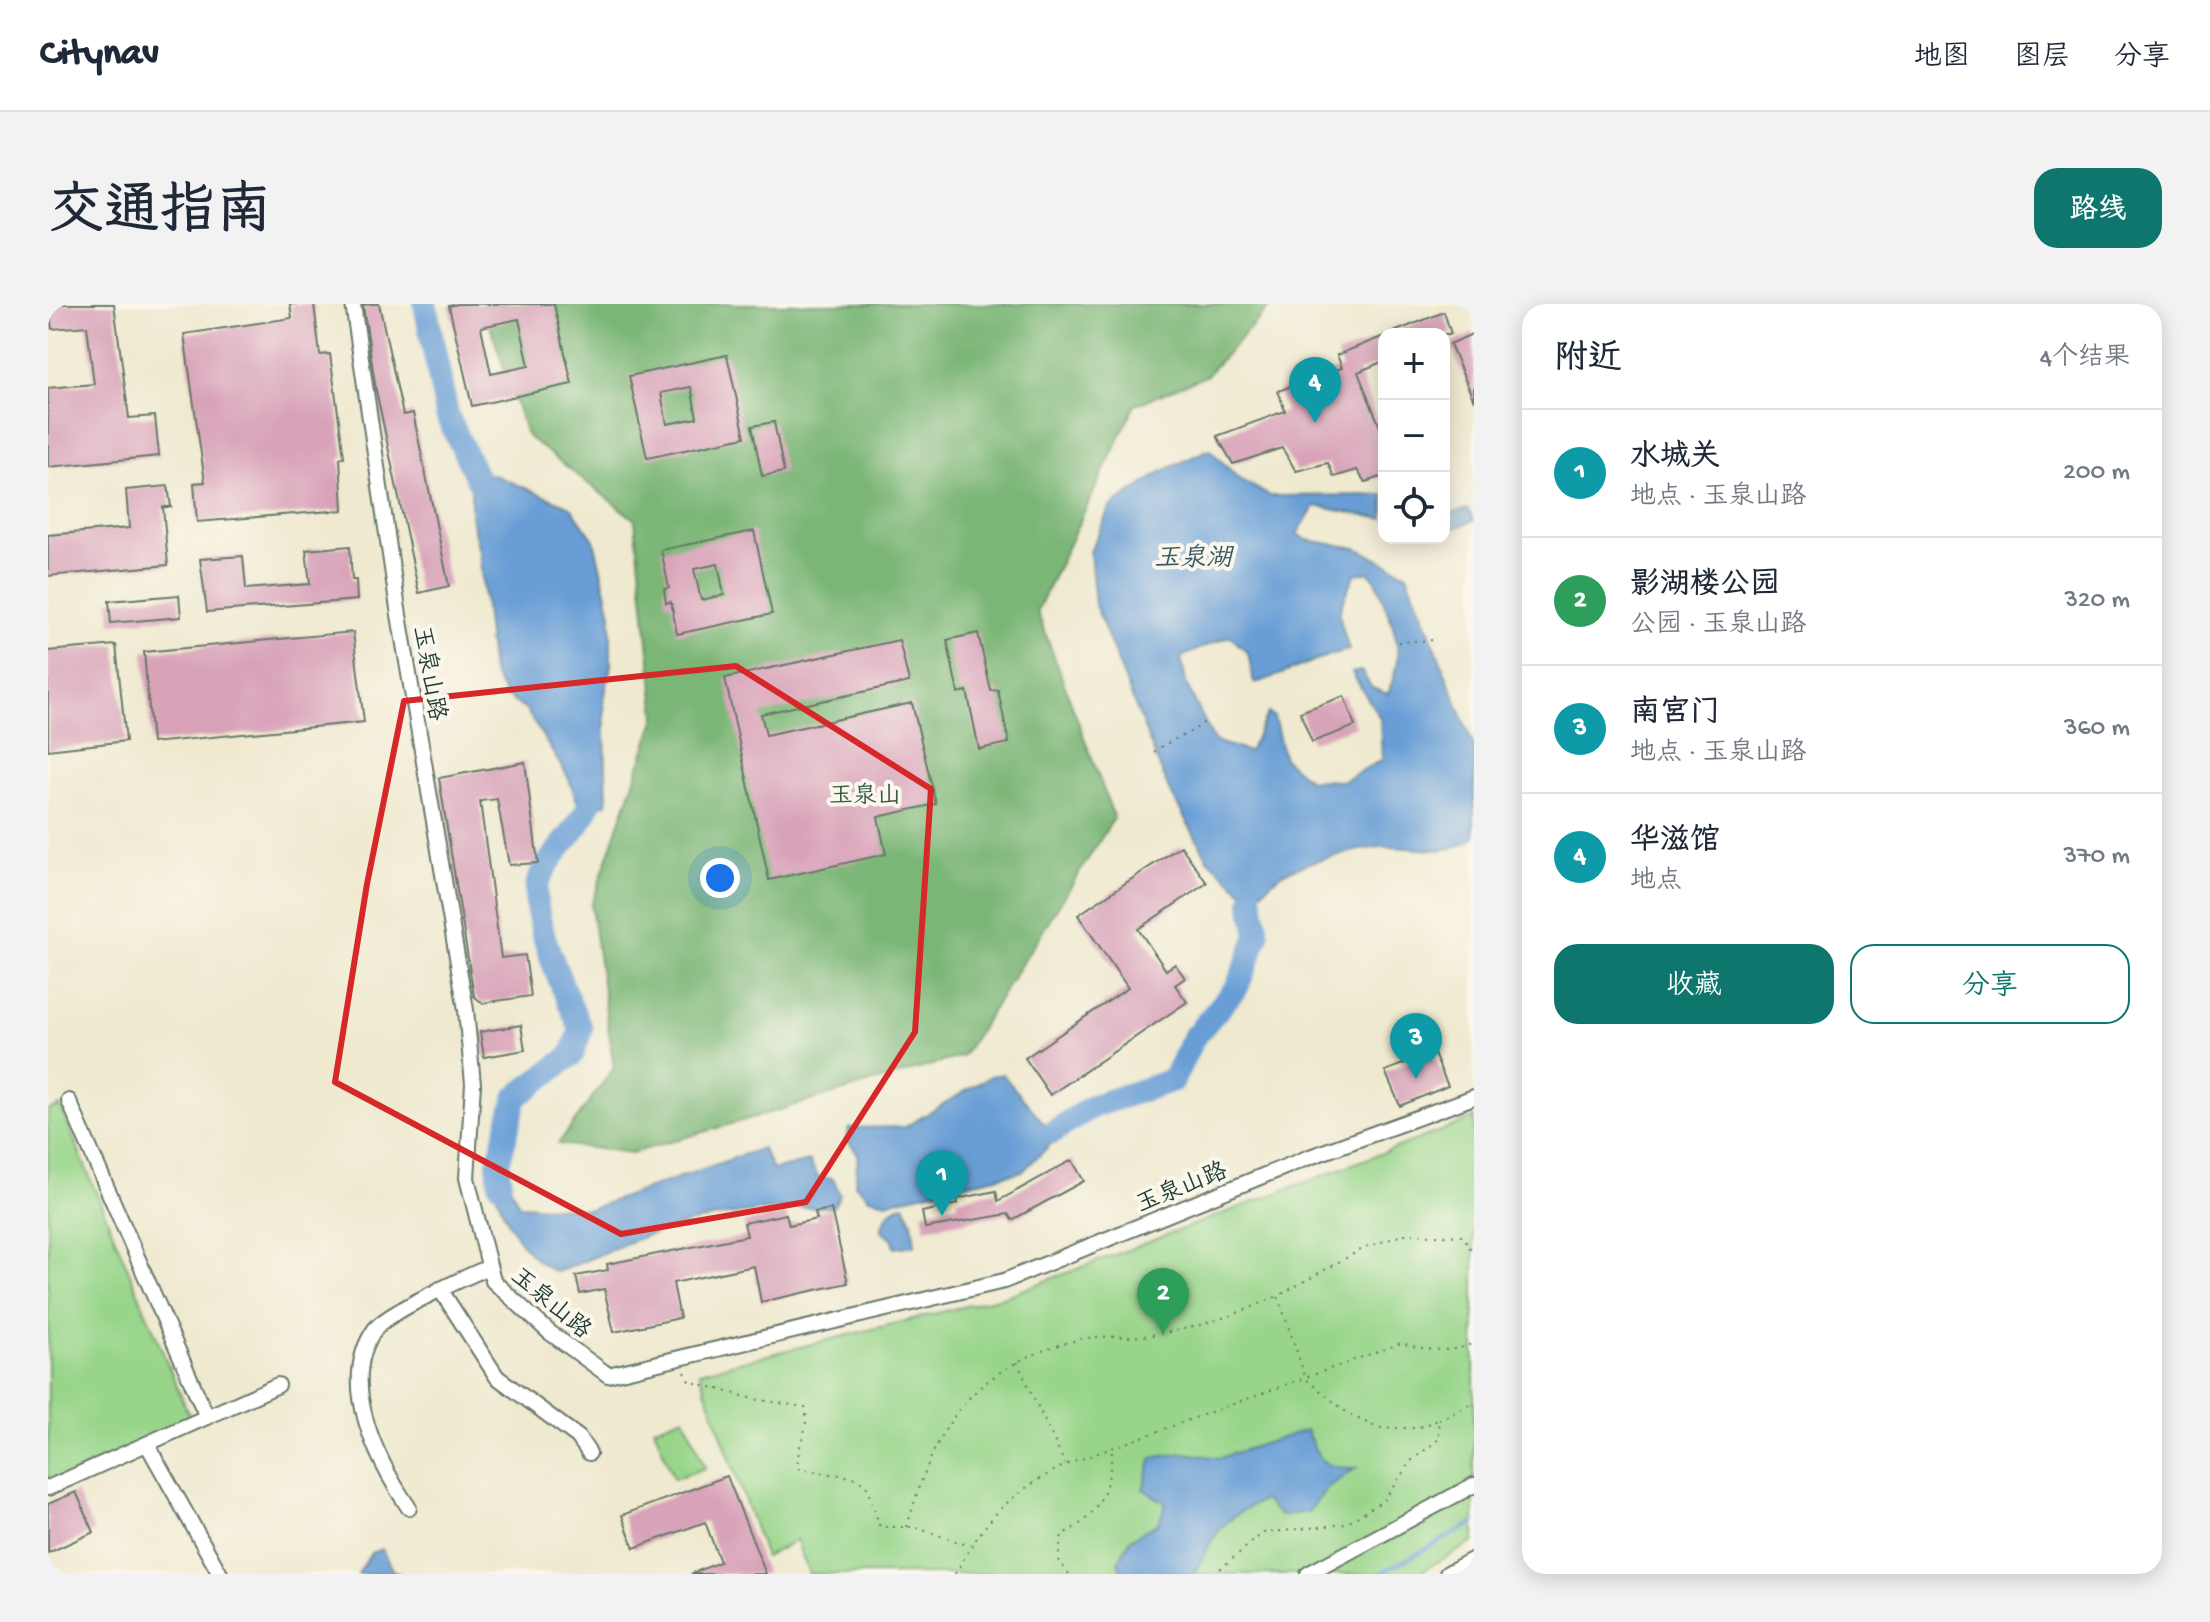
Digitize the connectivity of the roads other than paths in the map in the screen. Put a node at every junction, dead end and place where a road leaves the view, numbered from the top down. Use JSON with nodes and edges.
{"nodes":[{"id":1,"x":353,"y":304,"type":"edge"},
{"id":2,"x":1474,"y":1097,"type":"edge"},
{"id":3,"x":69,"y":1101,"type":"dead end"},
{"id":4,"x":489,"y":1267,"type":"junction"},
{"id":5,"x":440,"y":1289,"type":"junction"},
{"id":6,"x":278,"y":1385,"type":"dead end"},
{"id":7,"x":207,"y":1417,"type":"junction"},
{"id":8,"x":147,"y":1444,"type":"junction"},
{"id":9,"x":589,"y":1453,"type":"dead end"},
{"id":10,"x":1474,"y":1485,"type":"edge"},
{"id":11,"x":48,"y":1488,"type":"edge"},
{"id":12,"x":409,"y":1508,"type":"dead end"},
{"id":13,"x":1474,"y":1560,"type":"edge"},
{"id":14,"x":220,"y":1574,"type":"edge"},
{"id":15,"x":1308,"y":1574,"type":"edge"},
{"id":16,"x":1448,"y":1574,"type":"edge"}],
"edges":[{"from":1,"to":4,"type":"street","name":"玉泉山路"},
{"from":2,"to":4,"type":"street","name":"玉泉山路"},
{"from":3,"to":7,"type":"street"},
{"from":4,"to":5,"type":"street"},
{"from":5,"to":9,"type":"street"},
{"from":5,"to":12,"type":"street"},
{"from":6,"to":7,"type":"street"},
{"from":7,"to":8,"type":"street"},
{"from":8,"to":11,"type":"street"},
{"from":8,"to":14,"type":"street"},
{"from":10,"to":15,"type":"street"},
{"from":13,"to":16,"type":"street"}]}
